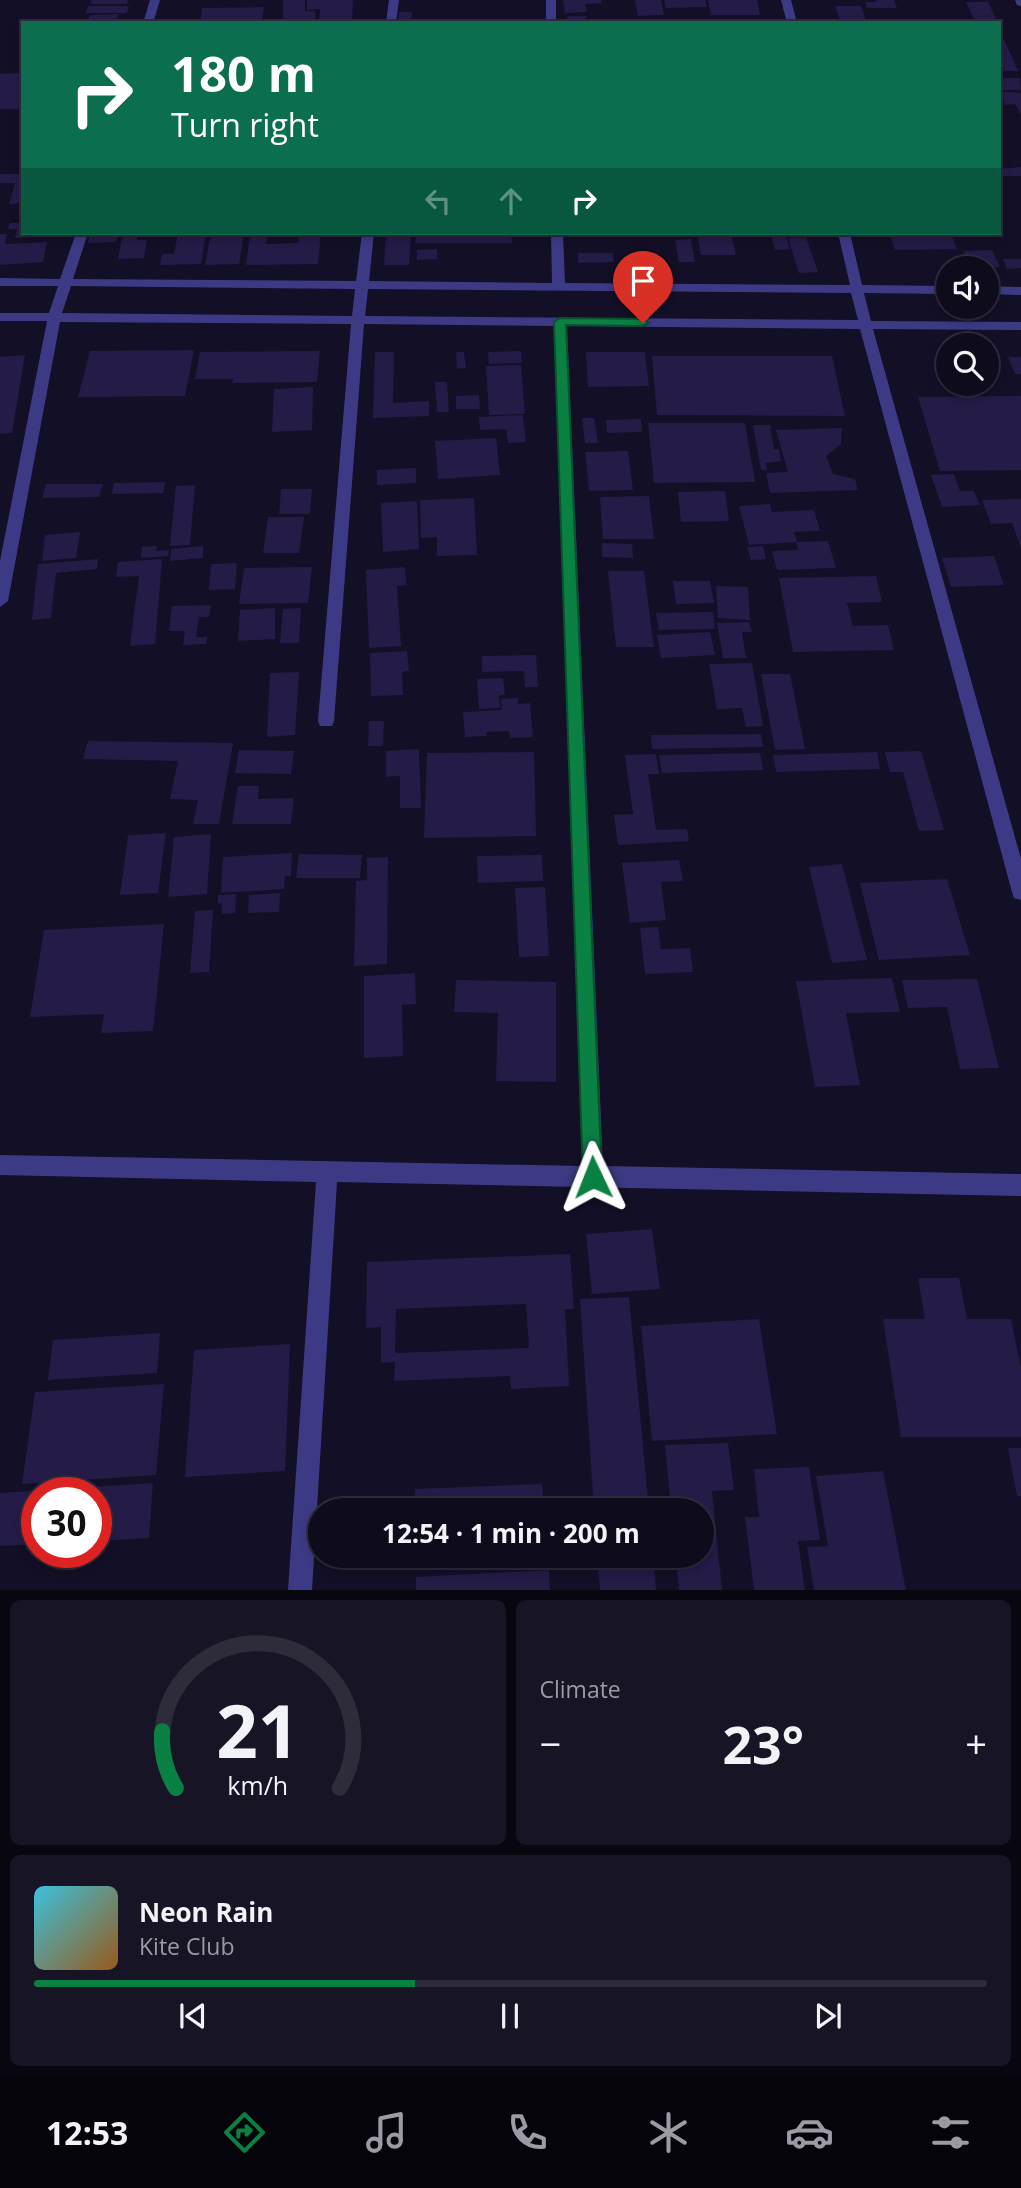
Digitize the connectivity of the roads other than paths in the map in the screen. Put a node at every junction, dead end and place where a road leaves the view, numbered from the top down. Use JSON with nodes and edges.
{"nodes":[{"id":1,"x":155,"y":0,"type":"edge"},
{"id":2,"x":394,"y":0,"type":"edge"},
{"id":3,"x":551,"y":0,"type":"edge"},
{"id":4,"x":786,"y":0,"type":"edge"},
{"id":5,"x":149,"y":21,"type":"edge"},
{"id":6,"x":391,"y":21,"type":"edge"},
{"id":7,"x":551,"y":21,"type":"edge"},
{"id":8,"x":791,"y":21,"type":"edge"},
{"id":9,"x":81,"y":235,"type":"edge"},
{"id":10,"x":368,"y":235,"type":"edge"},
{"id":11,"x":557,"y":235,"type":"edge"},
{"id":12,"x":844,"y":235,"type":"edge"},
{"id":13,"x":0,"y":282,"type":"edge"},
{"id":14,"x":67,"y":283,"type":"junction"},
{"id":15,"x":362,"y":285,"type":"junction"},
{"id":16,"x":559,"y":287,"type":"junction"},
{"id":17,"x":858,"y":289,"type":"junction"},
{"id":18,"x":936,"y":290,"type":"edge"},
{"id":19,"x":999,"y":290,"type":"edge"},
{"id":20,"x":1021,"y":291,"type":"edge"},
{"id":21,"x":0,"y":317,"type":"edge"},
{"id":22,"x":54,"y":317,"type":"junction"},
{"id":23,"x":358,"y":320,"type":"junction"},
{"id":24,"x":560,"y":322,"type":"junction"},
{"id":25,"x":865,"y":324,"type":"junction"},
{"id":26,"x":1021,"y":326,"type":"edge"},
{"id":27,"x":0,"y":601,"type":"edge"},
{"id":28,"x":326,"y":722,"type":"dead end"},
{"id":29,"x":1021,"y":892,"type":"edge"},
{"id":30,"x":0,"y":1165,"type":"edge"},
{"id":31,"x":327,"y":1173,"type":"junction"},
{"id":32,"x":593,"y":1177,"type":"junction"},
{"id":33,"x":1021,"y":1185,"type":"edge"},
{"id":34,"x":300,"y":1590,"type":"edge"}],
"edges":[{"from":1,"to":5,"type":"street"},
{"from":2,"to":6,"type":"street"},
{"from":3,"to":7,"type":"street"},
{"from":4,"to":8,"type":"street"},
{"from":9,"to":14,"type":"street"},
{"from":10,"to":15,"type":"street"},
{"from":11,"to":16,"type":"street"},
{"from":12,"to":17,"type":"street"},
{"from":13,"to":14,"type":"street"},
{"from":14,"to":15,"type":"street"},
{"from":14,"to":22,"type":"street"},
{"from":15,"to":16,"type":"street"},
{"from":15,"to":23,"type":"street"},
{"from":16,"to":17,"type":"street"},
{"from":17,"to":18,"type":"street"},
{"from":17,"to":25,"type":"street"},
{"from":19,"to":20,"type":"street"},
{"from":21,"to":22,"type":"street"},
{"from":22,"to":23,"type":"street"},
{"from":22,"to":27,"type":"street"},
{"from":23,"to":24,"type":"street"},
{"from":23,"to":28,"type":"street"},
{"from":24,"to":25,"type":"street"},
{"from":24,"to":32,"type":"street"},
{"from":25,"to":26,"type":"street"},
{"from":25,"to":29,"type":"street"},
{"from":30,"to":31,"type":"street"},
{"from":31,"to":32,"type":"street"},
{"from":31,"to":34,"type":"street"},
{"from":32,"to":33,"type":"street"}]}
